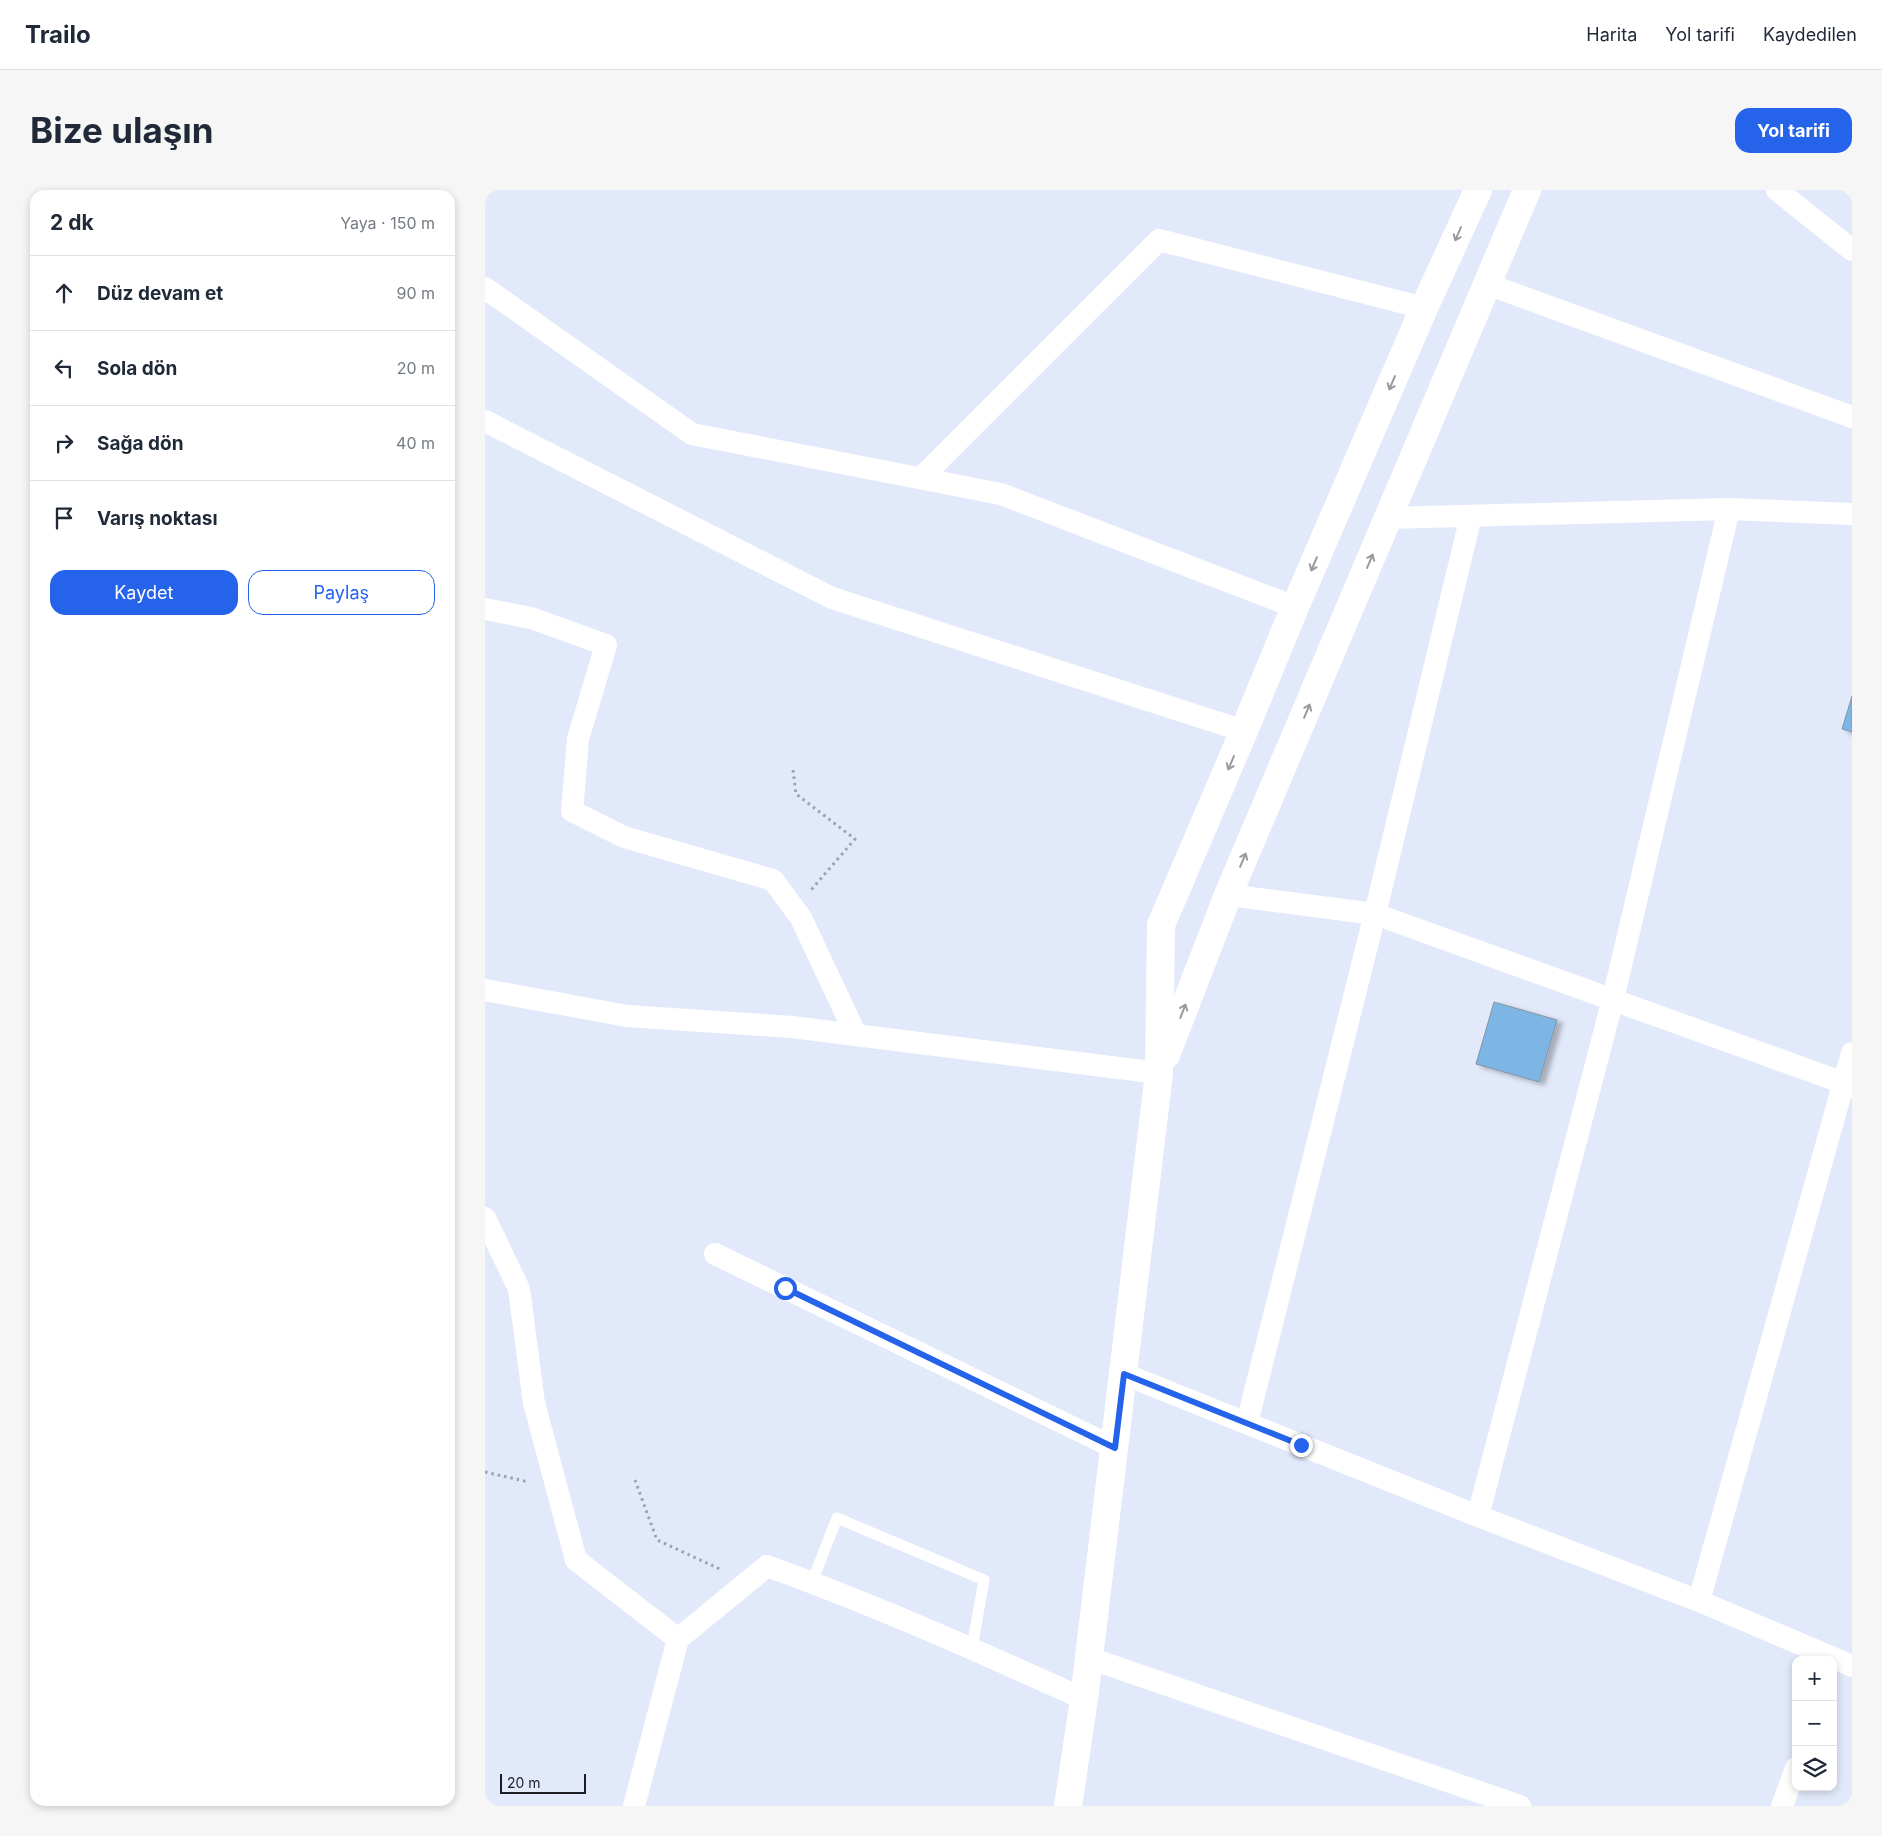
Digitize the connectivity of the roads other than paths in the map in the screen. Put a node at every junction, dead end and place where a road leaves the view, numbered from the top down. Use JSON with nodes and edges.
{"nodes":[{"id":1,"x":1478,"y":190,"type":"edge"},
{"id":2,"x":1527,"y":190,"type":"edge"},
{"id":3,"x":1785,"y":193,"type":"edge"},
{"id":4,"x":1852,"y":250,"type":"edge"},
{"id":5,"x":1487,"y":284,"type":"junction"},
{"id":6,"x":485,"y":288,"type":"edge"},
{"id":7,"x":1424,"y":308,"type":"junction"},
{"id":8,"x":1852,"y":417,"type":"edge"},
{"id":9,"x":485,"y":420,"type":"edge"},
{"id":10,"x":921,"y":478,"type":"junction"},
{"id":11,"x":1729,"y":509,"type":"junction"},
{"id":12,"x":1852,"y":514,"type":"edge"},
{"id":13,"x":1471,"y":516,"type":"junction"},
{"id":14,"x":1388,"y":518,"type":"junction"},
{"id":15,"x":1295,"y":607,"type":"junction"},
{"id":16,"x":485,"y":609,"type":"edge"},
{"id":17,"x":1244,"y":731,"type":"junction"},
{"id":18,"x":1228,"y":895,"type":"junction"},
{"id":19,"x":1375,"y":914,"type":"junction"},
{"id":20,"x":485,"y":990,"type":"edge"},
{"id":21,"x":1613,"y":999,"type":"junction"},
{"id":22,"x":855,"y":1036,"type":"junction"},
{"id":23,"x":1852,"y":1053,"type":"edge"},
{"id":24,"x":1159,"y":1073,"type":"junction"},
{"id":25,"x":1848,"y":1085,"type":"edge"},
{"id":26,"x":485,"y":1218,"type":"edge"},
{"id":27,"x":715,"y":1254,"type":"dead end"},
{"id":28,"x":1124,"y":1374,"type":"junction"},
{"id":29,"x":1247,"y":1423,"type":"junction"},
{"id":30,"x":1115,"y":1448,"type":"junction"},
{"id":31,"x":1478,"y":1516,"type":"junction"},
{"id":32,"x":812,"y":1582,"type":"junction"},
{"id":33,"x":1699,"y":1601,"type":"junction"},
{"id":34,"x":678,"y":1639,"type":"junction"},
{"id":35,"x":972,"y":1648,"type":"junction"},
{"id":36,"x":1089,"y":1658,"type":"junction"},
{"id":37,"x":1840,"y":1662,"type":"edge"},
{"id":38,"x":1084,"y":1699,"type":"junction"},
{"id":39,"x":1792,"y":1779,"type":"edge"},
{"id":40,"x":634,"y":1806,"type":"edge"},
{"id":41,"x":1068,"y":1806,"type":"edge"},
{"id":42,"x":1520,"y":1806,"type":"edge"},
{"id":43,"x":1782,"y":1806,"type":"edge"}],
"edges":[{"from":1,"to":7,"type":"street","one_way":true},
{"from":2,"to":5,"type":"street"},
{"from":3,"to":4,"type":"street"},
{"from":5,"to":8,"type":"street"},
{"from":5,"to":14,"type":"street"},
{"from":6,"to":10,"type":"street"},
{"from":7,"to":10,"type":"street"},
{"from":7,"to":15,"type":"street","one_way":true},
{"from":9,"to":17,"type":"street"},
{"from":10,"to":15,"type":"street"},
{"from":11,"to":12,"type":"street"},
{"from":11,"to":13,"type":"street"},
{"from":11,"to":21,"type":"street"},
{"from":13,"to":14,"type":"street"},
{"from":13,"to":19,"type":"street"},
{"from":18,"to":14,"type":"street","one_way":true},
{"from":15,"to":17,"type":"street"},
{"from":16,"to":22,"type":"street"},
{"from":17,"to":24,"type":"street","one_way":true},
{"from":18,"to":19,"type":"street"},
{"from":24,"to":18,"type":"street","one_way":true},
{"from":19,"to":21,"type":"street"},
{"from":19,"to":29,"type":"street"},
{"from":20,"to":22,"type":"street"},
{"from":21,"to":25,"type":"street"},
{"from":21,"to":31,"type":"street"},
{"from":22,"to":24,"type":"street"},
{"from":23,"to":25,"type":"street"},
{"from":24,"to":28,"type":"street"},
{"from":25,"to":33,"type":"street"},
{"from":26,"to":34,"type":"street"},
{"from":27,"to":30,"type":"street"},
{"from":28,"to":29,"type":"street"},
{"from":28,"to":30,"type":"street"},
{"from":29,"to":31,"type":"street"},
{"from":30,"to":36,"type":"street"},
{"from":31,"to":33,"type":"street"},
{"from":32,"to":34,"type":"street"},
{"from":32,"to":35,"type":"street"},
{"from":32,"to":35,"type":"lane"},
{"from":33,"to":37,"type":"street"},
{"from":34,"to":40,"type":"street"},
{"from":35,"to":38,"type":"street"},
{"from":36,"to":38,"type":"street"},
{"from":36,"to":42,"type":"street"},
{"from":38,"to":41,"type":"street"},
{"from":39,"to":43,"type":"street"}]}
